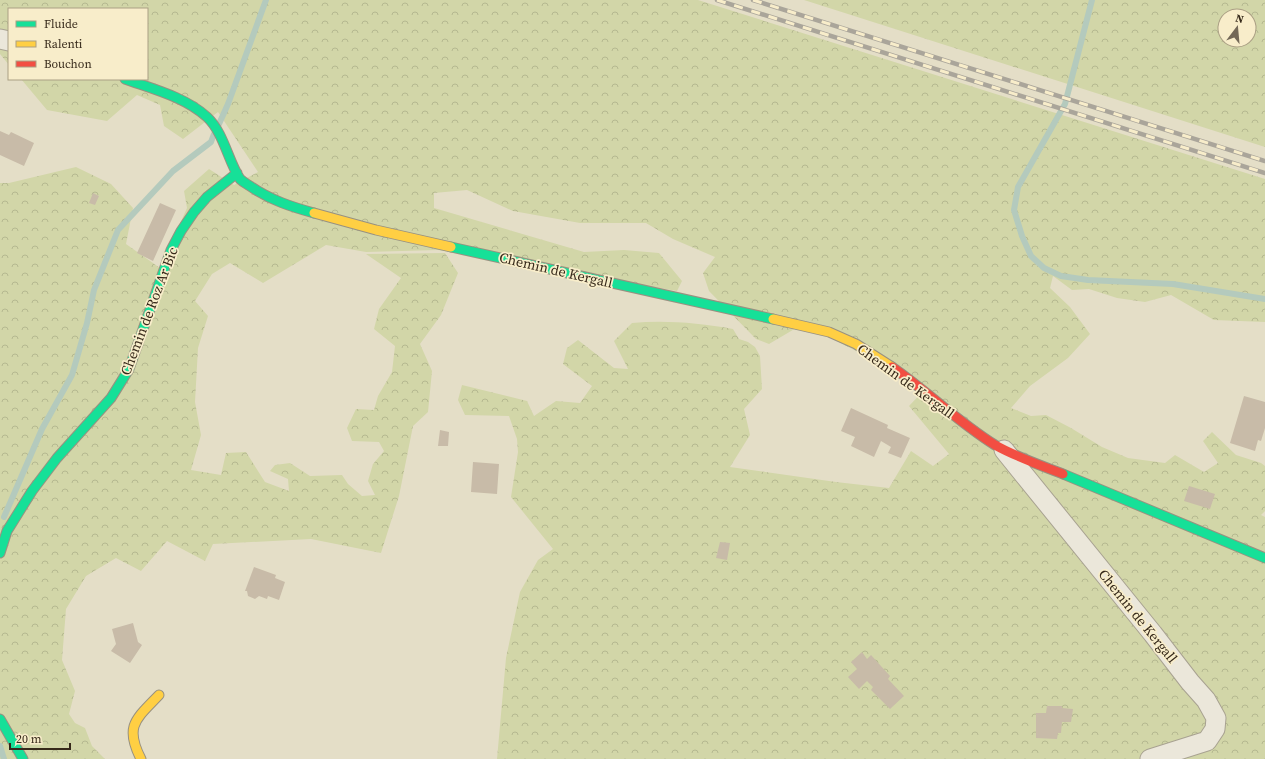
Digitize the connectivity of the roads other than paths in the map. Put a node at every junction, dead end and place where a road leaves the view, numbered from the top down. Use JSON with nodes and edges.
{"nodes":[{"id":1,"x":128,"y":80,"type":"edge"},
{"id":2,"x":237,"y":173,"type":"junction"},
{"id":3,"x":1004,"y":450,"type":"junction"},
{"id":4,"x":0,"y":553,"type":"edge"},
{"id":5,"x":1265,"y":558,"type":"edge"},
{"id":6,"x":159,"y":695,"type":"dead end"},
{"id":7,"x":0,"y":719,"type":"edge"},
{"id":8,"x":23,"y":759,"type":"edge"},
{"id":9,"x":140,"y":759,"type":"edge"},
{"id":10,"x":1150,"y":759,"type":"edge"}],
"edges":[{"from":1,"to":2,"type":"street","name":"Chemin de Kergall"},
{"from":2,"to":3,"type":"street","name":"Chemin de Kergall"},
{"from":2,"to":4,"type":"street","name":"Chemin de Roz Ar Bic"},
{"from":3,"to":5,"type":"street","name":"Chemin de Kergall"},
{"from":3,"to":10,"type":"street","name":"Chemin de Kergall"},
{"from":6,"to":9,"type":"street"},
{"from":7,"to":8,"type":"street"}]}
